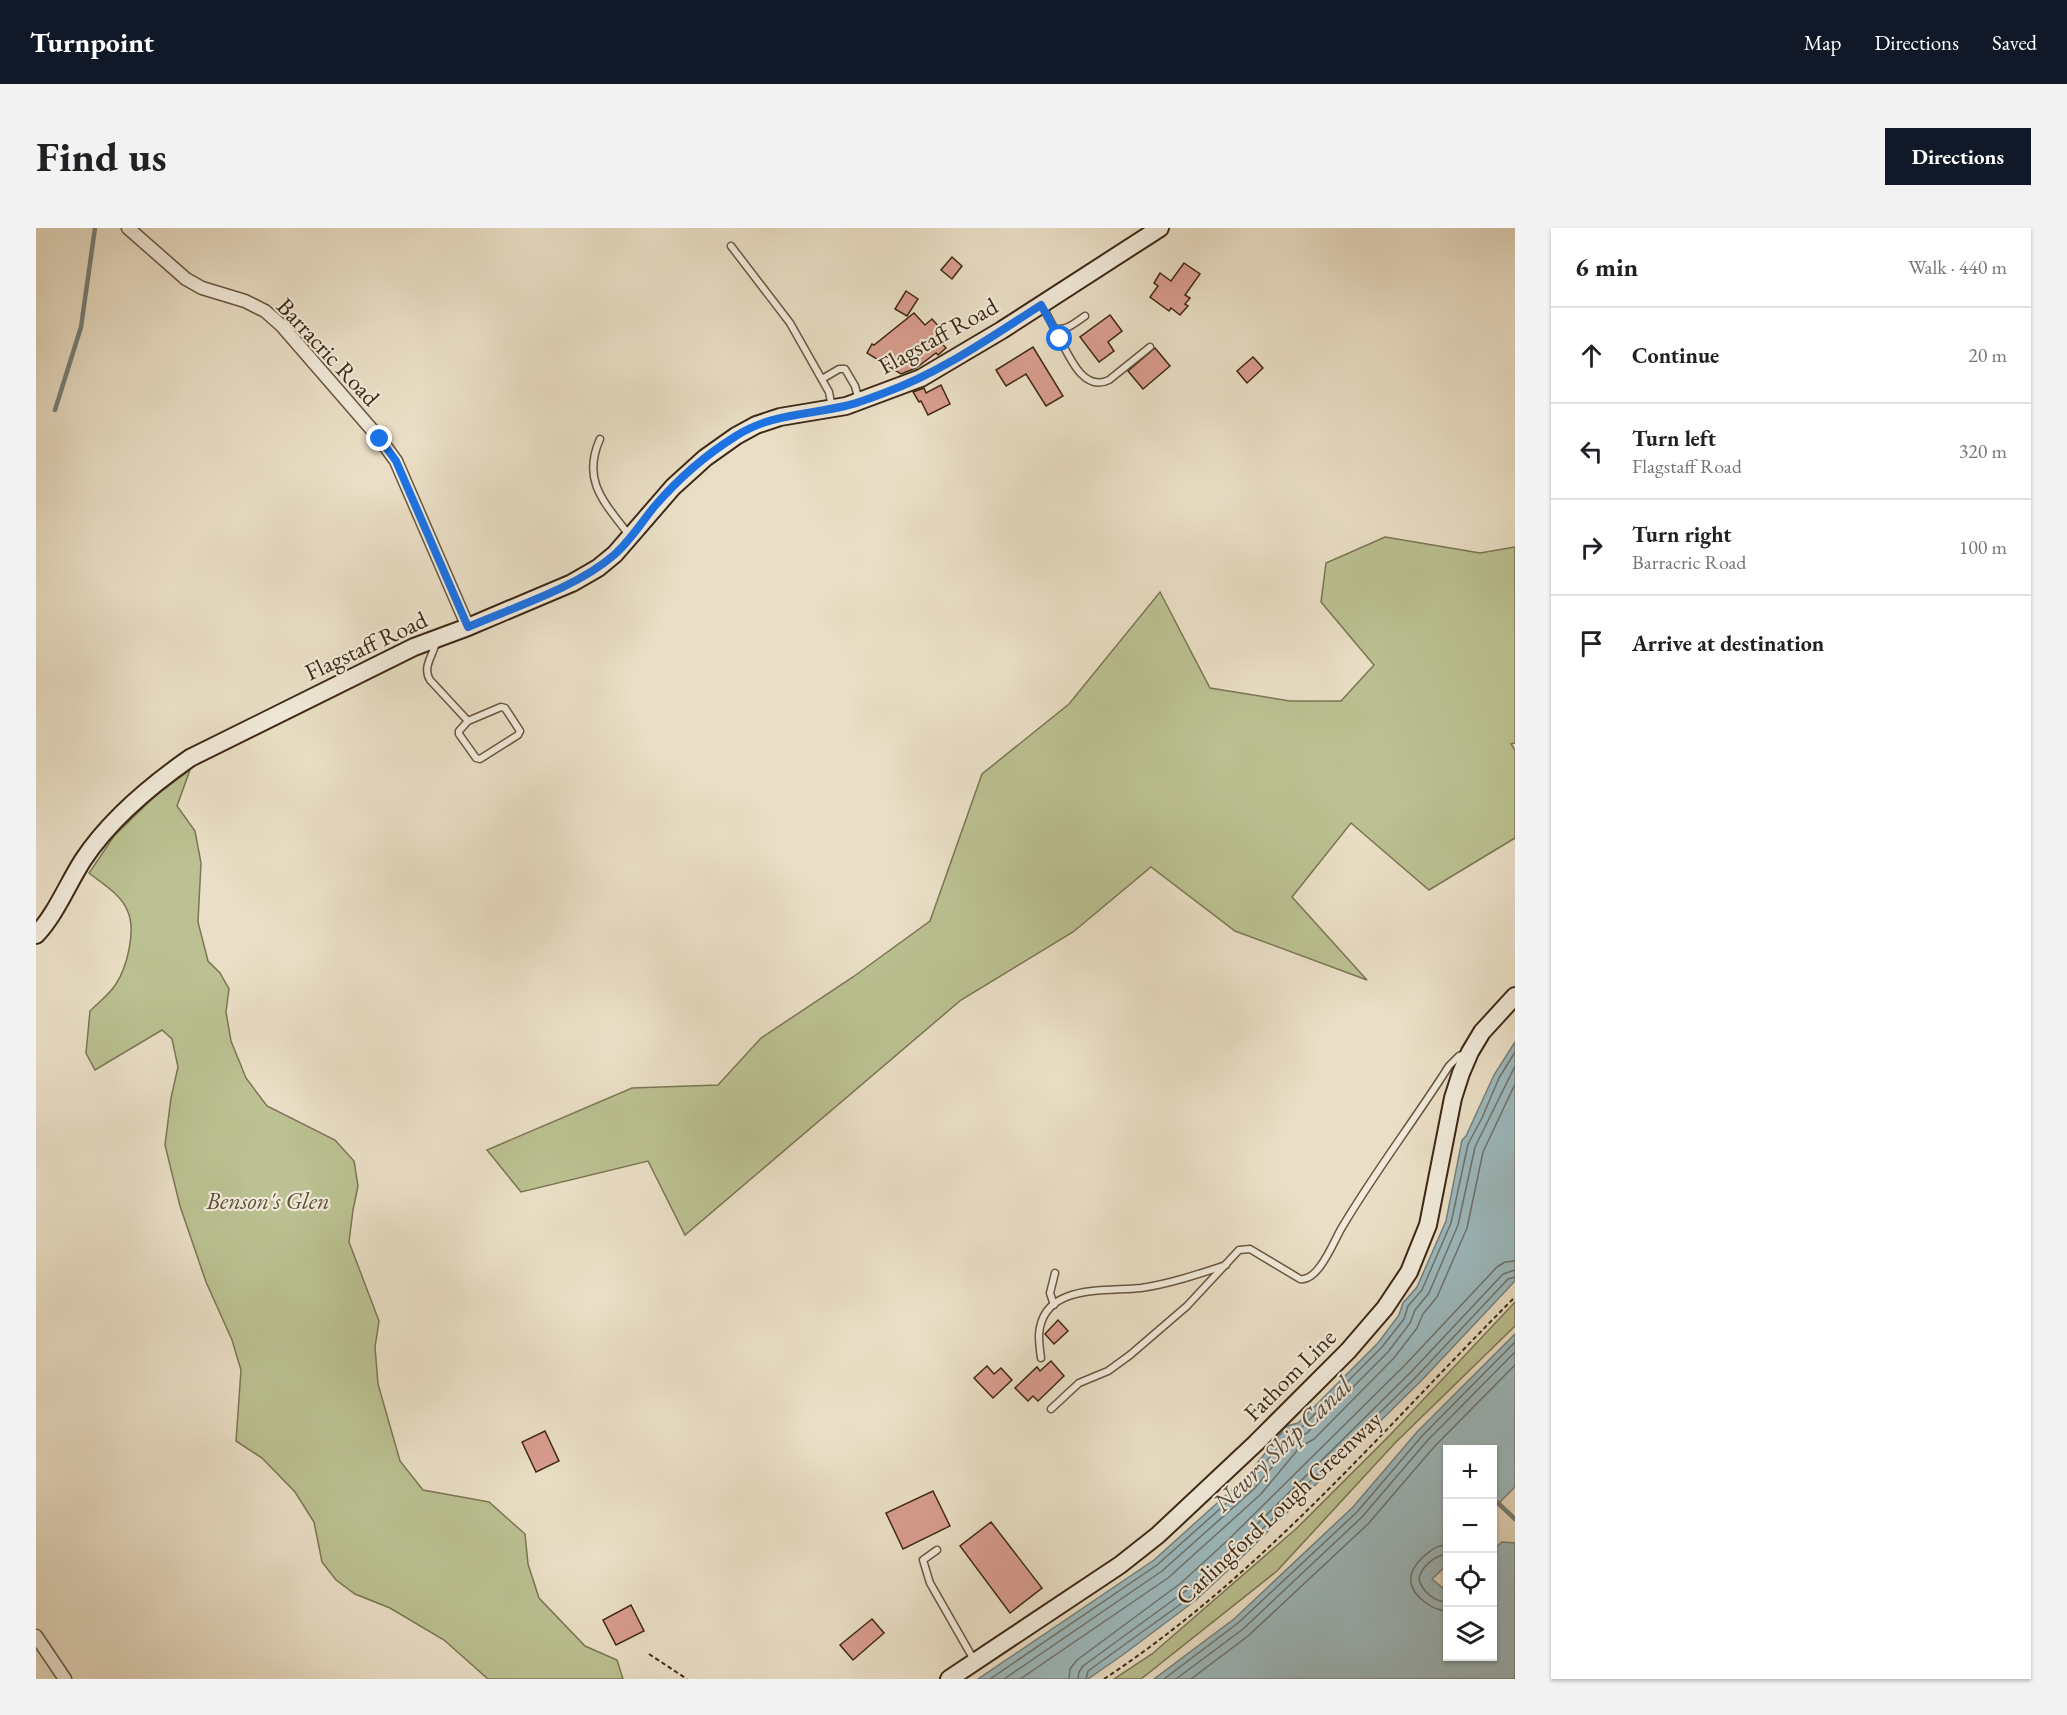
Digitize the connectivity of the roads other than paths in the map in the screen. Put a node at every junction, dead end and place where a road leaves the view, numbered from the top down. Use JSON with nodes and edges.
{"nodes":[{"id":1,"x":128,"y":228,"type":"edge"},
{"id":2,"x":1160,"y":228,"type":"edge"},
{"id":3,"x":731,"y":246,"type":"dead end"},
{"id":4,"x":1041,"y":305,"type":"junction"},
{"id":5,"x":1085,"y":316,"type":"dead end"},
{"id":6,"x":1054,"y":328,"type":"junction"},
{"id":7,"x":1150,"y":347,"type":"dead end"},
{"id":8,"x":822,"y":379,"type":"junction"},
{"id":9,"x":859,"y":402,"type":"junction"},
{"id":10,"x":832,"y":408,"type":"junction"},
{"id":11,"x":600,"y":439,"type":"dead end"},
{"id":12,"x":631,"y":538,"type":"junction"},
{"id":13,"x":468,"y":627,"type":"junction"},
{"id":14,"x":435,"y":639,"type":"junction"},
{"id":15,"x":468,"y":721,"type":"junction"},
{"id":16,"x":36,"y":935,"type":"edge"},
{"id":17,"x":1515,"y":996,"type":"edge"},
{"id":18,"x":1470,"y":1052,"type":"junction"},
{"id":19,"x":1227,"y":1264,"type":"junction"},
{"id":20,"x":1055,"y":1273,"type":"dead end"},
{"id":21,"x":1054,"y":1305,"type":"junction"},
{"id":22,"x":1041,"y":1358,"type":"dead end"},
{"id":23,"x":1051,"y":1409,"type":"dead end"},
{"id":24,"x":937,"y":1550,"type":"dead end"},
{"id":25,"x":36,"y":1636,"type":"edge"},
{"id":26,"x":975,"y":1663,"type":"junction"},
{"id":27,"x":65,"y":1679,"type":"edge"},
{"id":28,"x":950,"y":1679,"type":"edge"}],
"edges":[{"from":1,"to":13,"type":"street","name":"Barracric Road"},
{"from":2,"to":4,"type":"street","name":"Flagstaff Road"},
{"from":3,"to":8,"type":"lane"},
{"from":4,"to":6,"type":"lane"},
{"from":4,"to":9,"type":"street","name":"Flagstaff Road"},
{"from":5,"to":6,"type":"lane"},
{"from":6,"to":7,"type":"lane"},
{"from":8,"to":9,"type":"lane"},
{"from":8,"to":10,"type":"lane"},
{"from":9,"to":10,"type":"street","name":"Flagstaff Road"},
{"from":10,"to":12,"type":"street","name":"Flagstaff Road"},
{"from":11,"to":12,"type":"lane"},
{"from":12,"to":13,"type":"street","name":"Flagstaff Road"},
{"from":13,"to":14,"type":"street","name":"Flagstaff Road"},
{"from":14,"to":15,"type":"lane"},
{"from":14,"to":16,"type":"street","name":"Flagstaff Road"},
{"from":15,"to":15,"type":"lane"},
{"from":17,"to":18,"type":"street","name":"Fathom Line"},
{"from":18,"to":19,"type":"lane"},
{"from":18,"to":26,"type":"street","name":"Fathom Line"},
{"from":19,"to":21,"type":"lane"},
{"from":19,"to":23,"type":"lane"},
{"from":20,"to":21,"type":"lane"},
{"from":21,"to":22,"type":"lane"},
{"from":24,"to":26,"type":"lane"},
{"from":25,"to":27,"type":"street"},
{"from":26,"to":28,"type":"street","name":"Fathom Line"}]}
